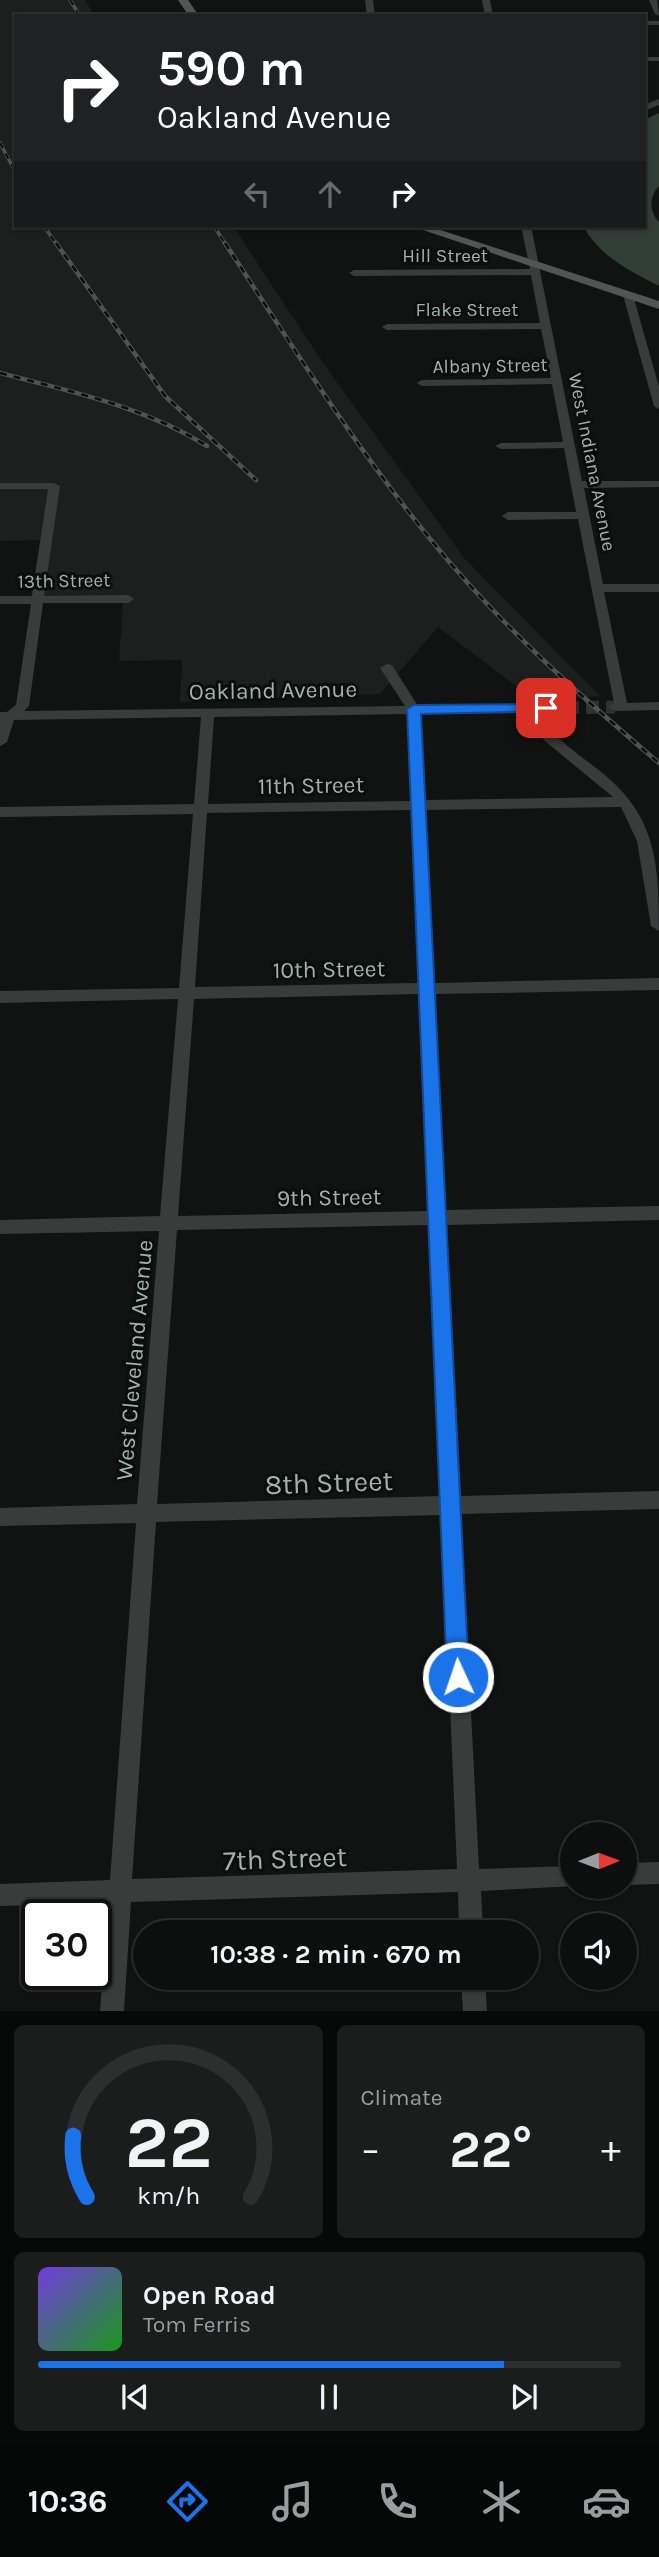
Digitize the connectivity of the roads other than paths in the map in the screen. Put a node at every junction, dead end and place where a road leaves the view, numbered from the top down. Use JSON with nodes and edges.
{"nodes":[{"id":1,"x":653,"y":0,"type":"edge"},
{"id":2,"x":659,"y":14,"type":"edge"},
{"id":3,"x":422,"y":228,"type":"edge"},
{"id":4,"x":526,"y":228,"type":"edge"},
{"id":5,"x":535,"y":268,"type":"junction"},
{"id":6,"x":354,"y":273,"type":"dead end"},
{"id":7,"x":628,"y":295,"type":"junction"},
{"id":8,"x":659,"y":305,"type":"edge"},
{"id":9,"x":546,"y":326,"type":"junction"},
{"id":10,"x":387,"y":327,"type":"dead end"},
{"id":11,"x":558,"y":381,"type":"junction"},
{"id":12,"x":422,"y":383,"type":"dead end"},
{"id":13,"x":659,"y":406,"type":"edge"},
{"id":14,"x":570,"y":445,"type":"junction"},
{"id":15,"x":501,"y":446,"type":"dead end"},
{"id":16,"x":659,"y":484,"type":"edge"},
{"id":17,"x":577,"y":485,"type":"junction"},
{"id":18,"x":0,"y":486,"type":"edge"},
{"id":19,"x":584,"y":515,"type":"junction"},
{"id":20,"x":508,"y":516,"type":"dead end"},
{"id":21,"x":659,"y":588,"type":"edge"},
{"id":22,"x":598,"y":589,"type":"junction"},
{"id":23,"x":128,"y":598,"type":"dead end"},
{"id":24,"x":0,"y":600,"type":"edge"},
{"id":25,"x":37,"y":600,"type":"junction"},
{"id":26,"x":387,"y":668,"type":"dead end"},
{"id":27,"x":659,"y":706,"type":"edge"},
{"id":28,"x":527,"y":708,"type":"junction"},
{"id":29,"x":546,"y":708,"type":"tunnel mouth"},
{"id":30,"x":414,"y":709,"type":"junction"},
{"id":31,"x":208,"y":712,"type":"junction"},
{"id":32,"x":6,"y":716,"type":"edge"},
{"id":33,"x":0,"y":742,"type":"edge"},
{"id":34,"x":623,"y":802,"type":"junction"},
{"id":35,"x":419,"y":806,"type":"junction"},
{"id":36,"x":200,"y":810,"type":"junction"},
{"id":37,"x":0,"y":812,"type":"edge"},
{"id":38,"x":659,"y":926,"type":"edge"},
{"id":39,"x":659,"y":984,"type":"edge"},
{"id":40,"x":428,"y":991,"type":"junction"},
{"id":41,"x":186,"y":994,"type":"junction"},
{"id":42,"x":0,"y":997,"type":"edge"},
{"id":43,"x":659,"y":1213,"type":"edge"},
{"id":44,"x":438,"y":1218,"type":"junction"},
{"id":45,"x":169,"y":1225,"type":"junction"},
{"id":46,"x":0,"y":1227,"type":"edge"},
{"id":47,"x":659,"y":1500,"type":"edge"},
{"id":48,"x":449,"y":1506,"type":"junction"},
{"id":49,"x":146,"y":1516,"type":"junction"},
{"id":50,"x":0,"y":1517,"type":"edge"},
{"id":51,"x":659,"y":1873,"type":"edge"},
{"id":52,"x":637,"y":1874,"type":"edge"},
{"id":53,"x":560,"y":1878,"type":"edge"},
{"id":54,"x":469,"y":1882,"type":"junction"},
{"id":55,"x":120,"y":1893,"type":"junction"},
{"id":56,"x":0,"y":1895,"type":"edge"},
{"id":57,"x":471,"y":1920,"type":"edge"},
{"id":58,"x":474,"y":1990,"type":"edge"},
{"id":59,"x":112,"y":2011,"type":"edge"},
{"id":60,"x":475,"y":2011,"type":"edge"}],
"edges":[{"from":1,"to":2,"type":"street"},
{"from":3,"to":5,"type":"main road"},
{"from":4,"to":5,"type":"street","name":"West Indiana Avenue"},
{"from":5,"to":6,"type":"street","name":"Hill Street"},
{"from":5,"to":7,"type":"main road"},
{"from":5,"to":9,"type":"street","name":"West Indiana Avenue"},
{"from":7,"to":8,"type":"main road"},
{"from":7,"to":13,"type":"street"},
{"from":9,"to":10,"type":"street","name":"Flake Street"},
{"from":9,"to":11,"type":"street","name":"West Indiana Avenue"},
{"from":11,"to":12,"type":"street","name":"Albany Street"},
{"from":11,"to":14,"type":"street","name":"West Indiana Avenue"},
{"from":14,"to":15,"type":"street"},
{"from":14,"to":17,"type":"street","name":"West Indiana Avenue"},
{"from":16,"to":17,"type":"street"},
{"from":17,"to":19,"type":"street","name":"West Indiana Avenue"},
{"from":18,"to":25,"type":"street"},
{"from":19,"to":20,"type":"street"},
{"from":19,"to":22,"type":"street","name":"West Indiana Avenue"},
{"from":21,"to":22,"type":"street"},
{"from":22,"to":27,"type":"street","name":"West Indiana Avenue"},
{"from":23,"to":25,"type":"street","name":"13th Street"},
{"from":24,"to":25,"type":"street","name":"13th Street"},
{"from":25,"to":32,"type":"street"},
{"from":26,"to":30,"type":"street"},
{"from":28,"to":29,"type":"street","name":"Oakland Avenue"},
{"from":28,"to":30,"type":"street","name":"Oakland Avenue"},
{"from":28,"to":34,"type":"street"},
{"from":30,"to":31,"type":"street","name":"Oakland Avenue"},
{"from":30,"to":35,"type":"street"},
{"from":31,"to":32,"type":"street","name":"Oakland Avenue"},
{"from":31,"to":36,"type":"street","name":"West Cleveland Avenue"},
{"from":32,"to":33,"type":"street"},
{"from":34,"to":35,"type":"street","name":"11th Street"},
{"from":34,"to":38,"type":"street"},
{"from":35,"to":36,"type":"street","name":"11th Street"},
{"from":35,"to":40,"type":"street"},
{"from":36,"to":37,"type":"street","name":"11th Street"},
{"from":36,"to":41,"type":"street","name":"West Cleveland Avenue"},
{"from":39,"to":40,"type":"street","name":"10th Street"},
{"from":40,"to":41,"type":"street","name":"10th Street"},
{"from":40,"to":44,"type":"street"},
{"from":41,"to":42,"type":"street","name":"10th Street"},
{"from":41,"to":45,"type":"street","name":"West Cleveland Avenue"},
{"from":43,"to":44,"type":"street","name":"9th Street"},
{"from":44,"to":45,"type":"street","name":"9th Street"},
{"from":44,"to":48,"type":"street"},
{"from":45,"to":46,"type":"street","name":"9th Street"},
{"from":45,"to":49,"type":"street","name":"West Cleveland Avenue"},
{"from":47,"to":48,"type":"street","name":"8th Street"},
{"from":48,"to":49,"type":"street","name":"8th Street"},
{"from":48,"to":54,"type":"street"},
{"from":49,"to":50,"type":"street","name":"8th Street"},
{"from":49,"to":55,"type":"street","name":"West Cleveland Avenue"},
{"from":51,"to":52,"type":"street"},
{"from":53,"to":54,"type":"street","name":"7th Street"},
{"from":54,"to":55,"type":"street","name":"7th Street"},
{"from":54,"to":57,"type":"street"},
{"from":55,"to":56,"type":"street","name":"7th Street"},
{"from":55,"to":59,"type":"street","name":"West Cleveland Avenue"},
{"from":58,"to":60,"type":"street"}]}
